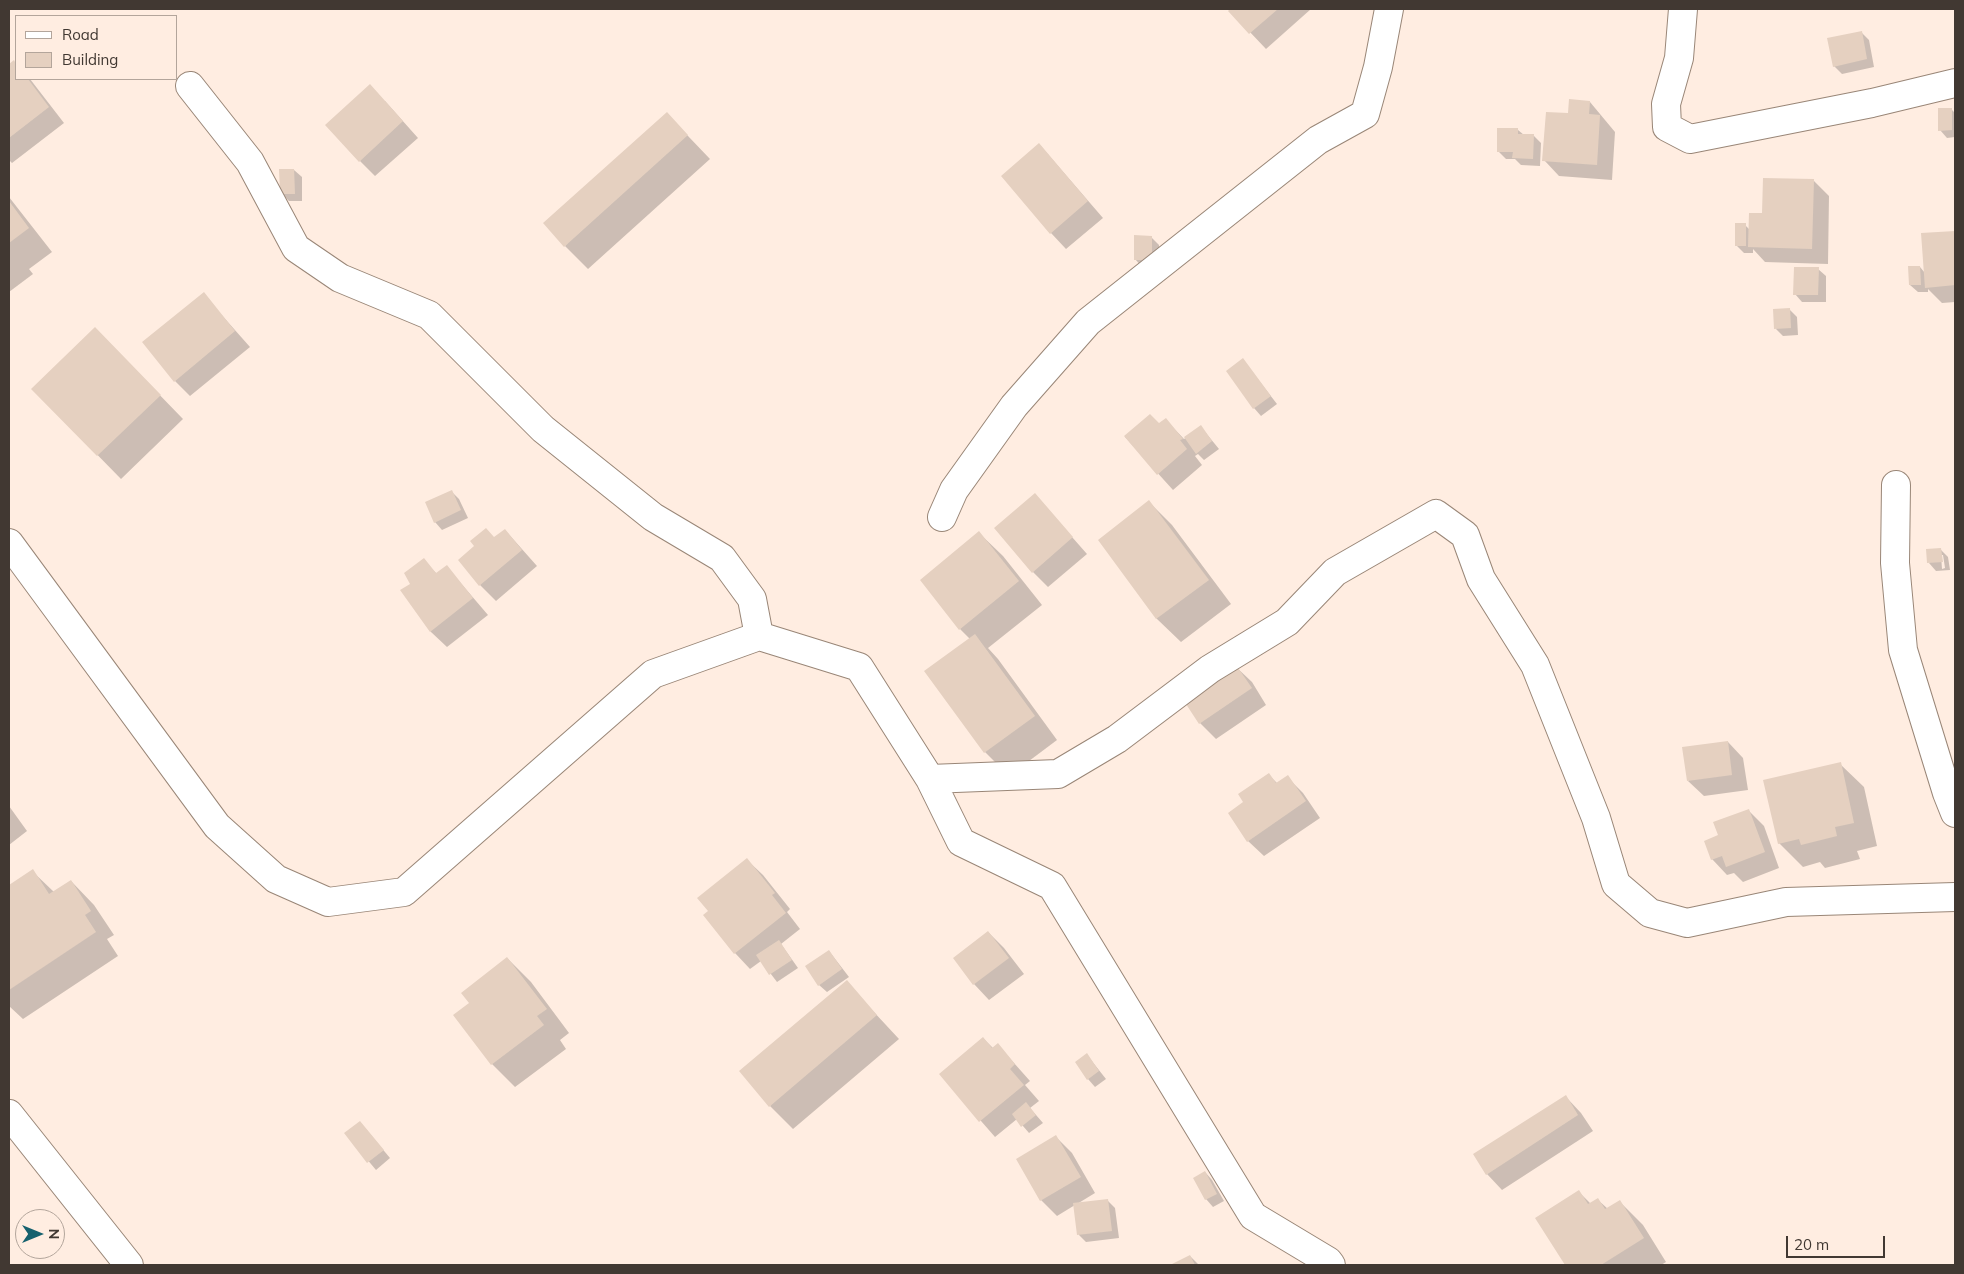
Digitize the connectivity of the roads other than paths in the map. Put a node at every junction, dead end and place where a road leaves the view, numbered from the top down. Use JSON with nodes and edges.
{"nodes":[{"id":1,"x":1389,"y":9,"type":"edge"},
{"id":2,"x":1678,"y":13,"type":"edge"},
{"id":3,"x":1955,"y":82,"type":"edge"},
{"id":4,"x":190,"y":86,"type":"dead end"},
{"id":5,"x":1896,"y":485,"type":"dead end"},
{"id":6,"x":942,"y":517,"type":"dead end"},
{"id":7,"x":9,"y":543,"type":"edge"},
{"id":8,"x":759,"y":636,"type":"junction"},
{"id":9,"x":930,"y":779,"type":"junction"},
{"id":10,"x":1955,"y":813,"type":"edge"},
{"id":11,"x":1955,"y":897,"type":"edge"},
{"id":12,"x":9,"y":1114,"type":"edge"},
{"id":13,"x":129,"y":1265,"type":"edge"},
{"id":14,"x":1331,"y":1265,"type":"edge"}],
"edges":[{"from":1,"to":6,"type":"street"},
{"from":2,"to":3,"type":"street"},
{"from":4,"to":8,"type":"street"},
{"from":5,"to":10,"type":"street"},
{"from":7,"to":8,"type":"street"},
{"from":8,"to":9,"type":"street"},
{"from":9,"to":11,"type":"street"},
{"from":9,"to":14,"type":"street"},
{"from":12,"to":13,"type":"street"}]}
